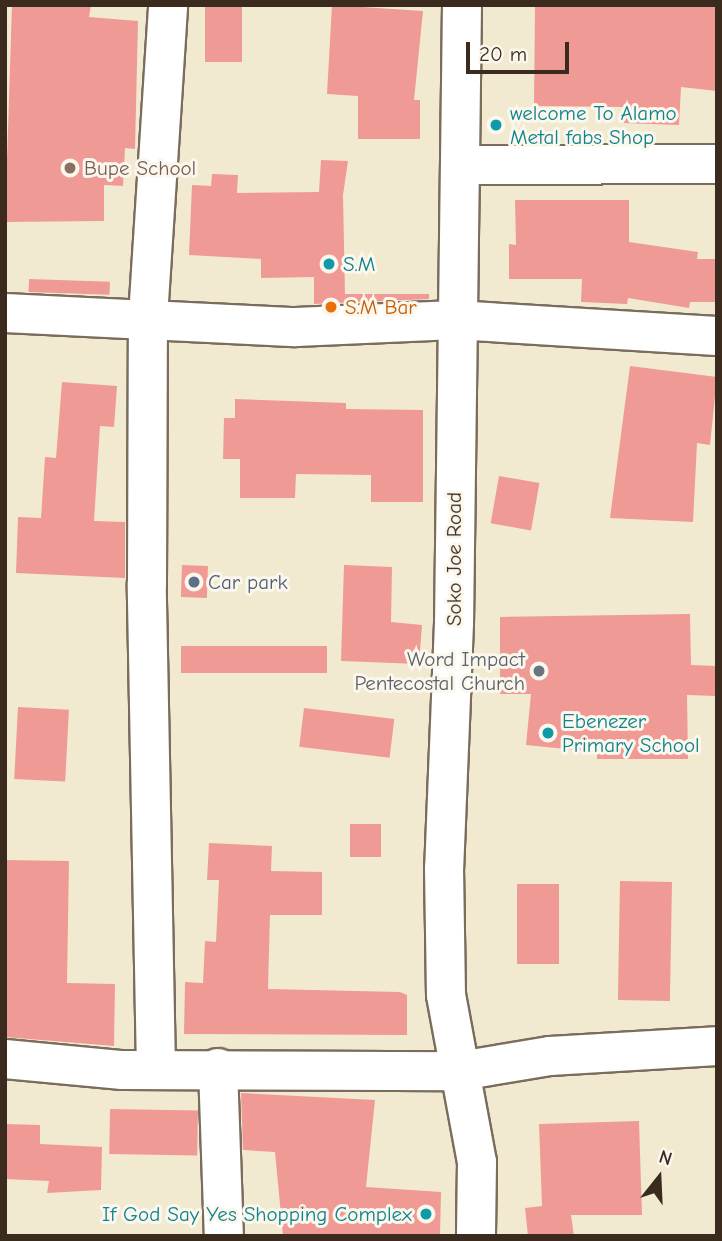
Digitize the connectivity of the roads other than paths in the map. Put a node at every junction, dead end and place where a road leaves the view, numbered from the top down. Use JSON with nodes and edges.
{"nodes":[{"id":1,"x":168,"y":5,"type":"edge"},
{"id":2,"x":462,"y":5,"type":"edge"},
{"id":3,"x":717,"y":164,"type":"edge"},
{"id":4,"x":460,"y":165,"type":"junction"},
{"id":5,"x":5,"y":313,"type":"edge"},
{"id":6,"x":148,"y":317,"type":"junction"},
{"id":7,"x":455,"y":320,"type":"junction"},
{"id":8,"x":717,"y":336,"type":"edge"},
{"id":9,"x":717,"y":1046,"type":"edge"},
{"id":10,"x":5,"y":1059,"type":"edge"},
{"id":11,"x":218,"y":1068,"type":"junction"},
{"id":12,"x":156,"y":1070,"type":"junction"},
{"id":13,"x":460,"y":1071,"type":"junction"},
{"id":14,"x":224,"y":1236,"type":"edge"},
{"id":15,"x":476,"y":1236,"type":"edge"}],
"edges":[{"from":1,"to":6,"type":"street"},
{"from":2,"to":4,"type":"street","name":"Soko Joe Road"},
{"from":3,"to":4,"type":"street"},
{"from":4,"to":7,"type":"street","name":"Soko Joe Road"},
{"from":5,"to":6,"type":"street"},
{"from":6,"to":7,"type":"street"},
{"from":6,"to":12,"type":"street"},
{"from":7,"to":8,"type":"street"},
{"from":7,"to":13,"type":"street","name":"Soko Joe Road"},
{"from":9,"to":13,"type":"street"},
{"from":10,"to":12,"type":"street"},
{"from":11,"to":12,"type":"street"},
{"from":11,"to":13,"type":"street"},
{"from":11,"to":14,"type":"street"},
{"from":13,"to":15,"type":"street","name":"Soko Joe Road"}]}
